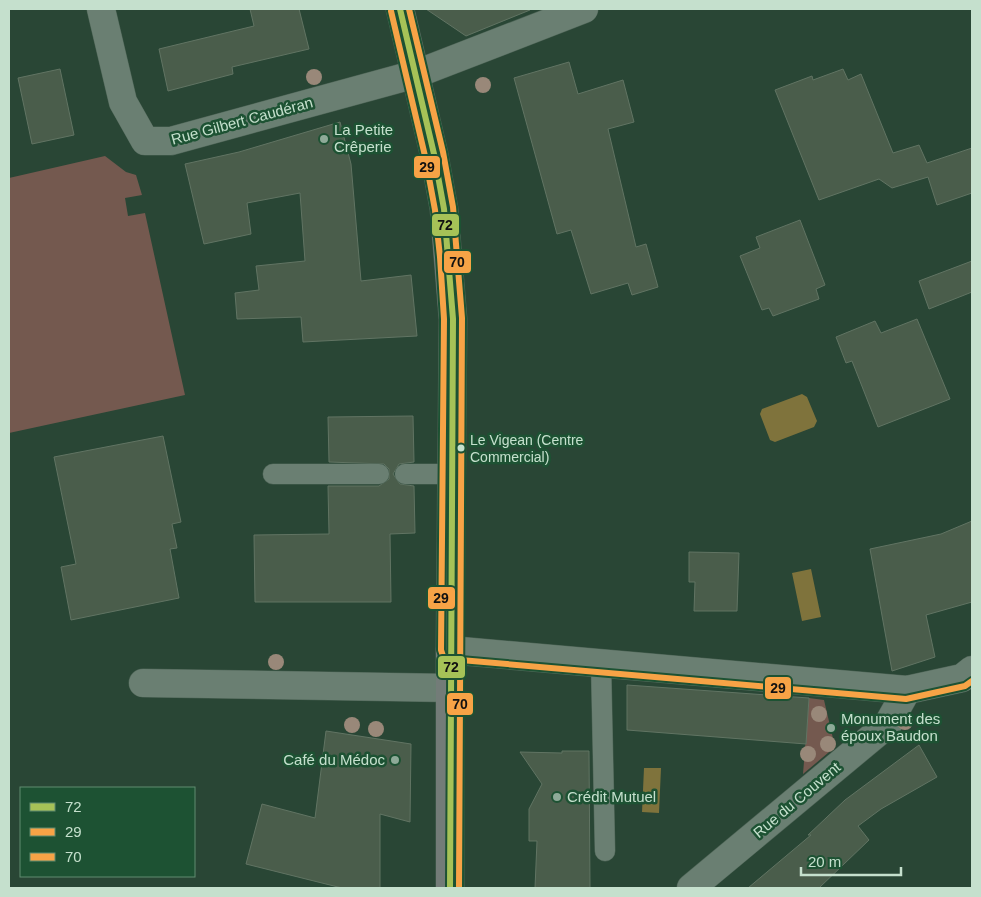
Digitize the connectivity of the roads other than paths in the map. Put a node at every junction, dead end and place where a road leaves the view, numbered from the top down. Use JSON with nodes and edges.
{"nodes":[{"id":1,"x":101,"y":9,"type":"edge"},
{"id":2,"x":400,"y":9,"type":"edge"},
{"id":3,"x":584,"y":9,"type":"edge"},
{"id":4,"x":416,"y":74,"type":"junction"},
{"id":5,"x":273,"y":474,"type":"dead end"},
{"id":6,"x":379,"y":474,"type":"dead end"},
{"id":7,"x":405,"y":474,"type":"dead end"},
{"id":8,"x":451,"y":474,"type":"junction"},
{"id":9,"x":450,"y":650,"type":"junction"},
{"id":10,"x":601,"y":663,"type":"junction"},
{"id":11,"x":972,"y":670,"type":"edge"},
{"id":12,"x":143,"y":683,"type":"dead end"},
{"id":13,"x":450,"y":688,"type":"junction"},
{"id":14,"x":906,"y":690,"type":"junction"},
{"id":15,"x":605,"y":851,"type":"dead end"},
{"id":16,"x":450,"y":888,"type":"edge"},
{"id":17,"x":691,"y":888,"type":"edge"}],
"edges":[{"from":1,"to":4,"type":"street","name":"Rue Gilbert Caudéran"},
{"from":2,"to":4,"type":"main road"},
{"from":3,"to":4,"type":"street","name":"Rue Gilbert Caudéran"},
{"from":4,"to":8,"type":"main road"},
{"from":5,"to":6,"type":"lane"},
{"from":7,"to":8,"type":"lane"},
{"from":8,"to":9,"type":"main road"},
{"from":9,"to":10,"type":"street"},
{"from":9,"to":13,"type":"main road"},
{"from":10,"to":14,"type":"street"},
{"from":10,"to":15,"type":"lane"},
{"from":11,"to":14,"type":"street"},
{"from":12,"to":13,"type":"street"},
{"from":13,"to":16,"type":"main road"},
{"from":14,"to":17,"type":"street","name":"Rue du Couvent"}]}
